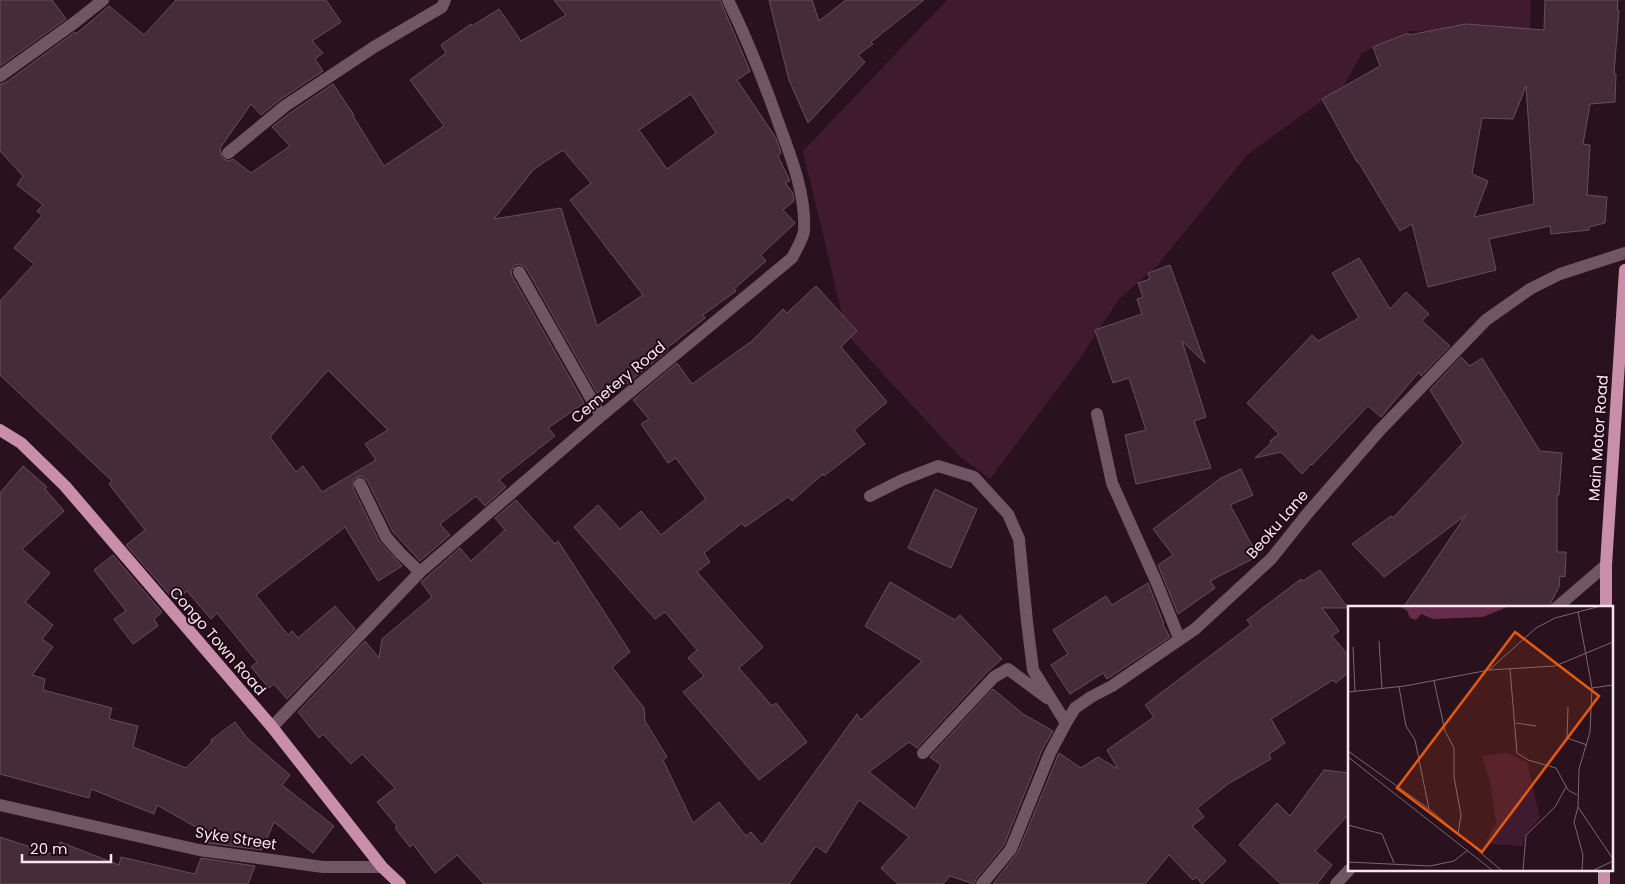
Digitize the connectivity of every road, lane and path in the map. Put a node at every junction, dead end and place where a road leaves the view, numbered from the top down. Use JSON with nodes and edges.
{"nodes":[{"id":1,"x":103,"y":0,"type":"edge"},
{"id":2,"x":445,"y":0,"type":"edge"},
{"id":3,"x":728,"y":0,"type":"edge"},
{"id":4,"x":0,"y":76,"type":"edge"},
{"id":5,"x":228,"y":153,"type":"dead end"},
{"id":6,"x":1625,"y":252,"type":"edge"},
{"id":7,"x":1625,"y":270,"type":"edge"},
{"id":8,"x":519,"y":272,"type":"dead end"},
{"id":9,"x":1097,"y":414,"type":"dead end"},
{"id":10,"x":602,"y":416,"type":"junction"},
{"id":11,"x":0,"y":430,"type":"edge"},
{"id":12,"x":360,"y":484,"type":"dead end"},
{"id":13,"x":870,"y":496,"type":"dead end"},
{"id":14,"x":1606,"y":565,"type":"junction"},
{"id":15,"x":420,"y":572,"type":"junction"},
{"id":16,"x":1558,"y":606,"type":"edge"},
{"id":17,"x":1606,"y":606,"type":"edge"},
{"id":18,"x":1179,"y":638,"type":"junction"},
{"id":19,"x":1053,"y":703,"type":"junction"},
{"id":20,"x":1066,"y":723,"type":"junction"},
{"id":21,"x":272,"y":727,"type":"junction"},
{"id":22,"x":923,"y":753,"type":"dead end"},
{"id":23,"x":0,"y":805,"type":"edge"},
{"id":24,"x":382,"y":867,"type":"junction"},
{"id":25,"x":1348,"y":871,"type":"edge"},
{"id":26,"x":400,"y":884,"type":"edge"},
{"id":27,"x":982,"y":884,"type":"edge"},
{"id":28,"x":1336,"y":884,"type":"edge"}],
"edges":[{"from":1,"to":4,"type":"street"},
{"from":2,"to":5,"type":"street"},
{"from":3,"to":10,"type":"street","name":"Cemetery Road"},
{"from":6,"to":18,"type":"street","name":"Beoku Lane"},
{"from":7,"to":14,"type":"main road","name":"Main Motor Road"},
{"from":8,"to":10,"type":"street"},
{"from":9,"to":18,"type":"street"},
{"from":10,"to":15,"type":"street","name":"Cemetery Road"},
{"from":11,"to":21,"type":"main road","name":"Congo Town Road"},
{"from":12,"to":15,"type":"street"},
{"from":13,"to":19,"type":"street"},
{"from":14,"to":16,"type":"street"},
{"from":14,"to":17,"type":"main road","name":"Main Motor Road"},
{"from":15,"to":21,"type":"street","name":"Cemetery Road"},
{"from":18,"to":20,"type":"street","name":"Beoku Lane"},
{"from":19,"to":20,"type":"street"},
{"from":19,"to":22,"type":"street"},
{"from":20,"to":27,"type":"street","name":"Beoku Lane"},
{"from":21,"to":24,"type":"main road","name":"Congo Town Road"},
{"from":23,"to":24,"type":"street","name":"Syke Street"},
{"from":24,"to":26,"type":"main road","name":"Congo Town Road"},
{"from":25,"to":28,"type":"street"}]}
